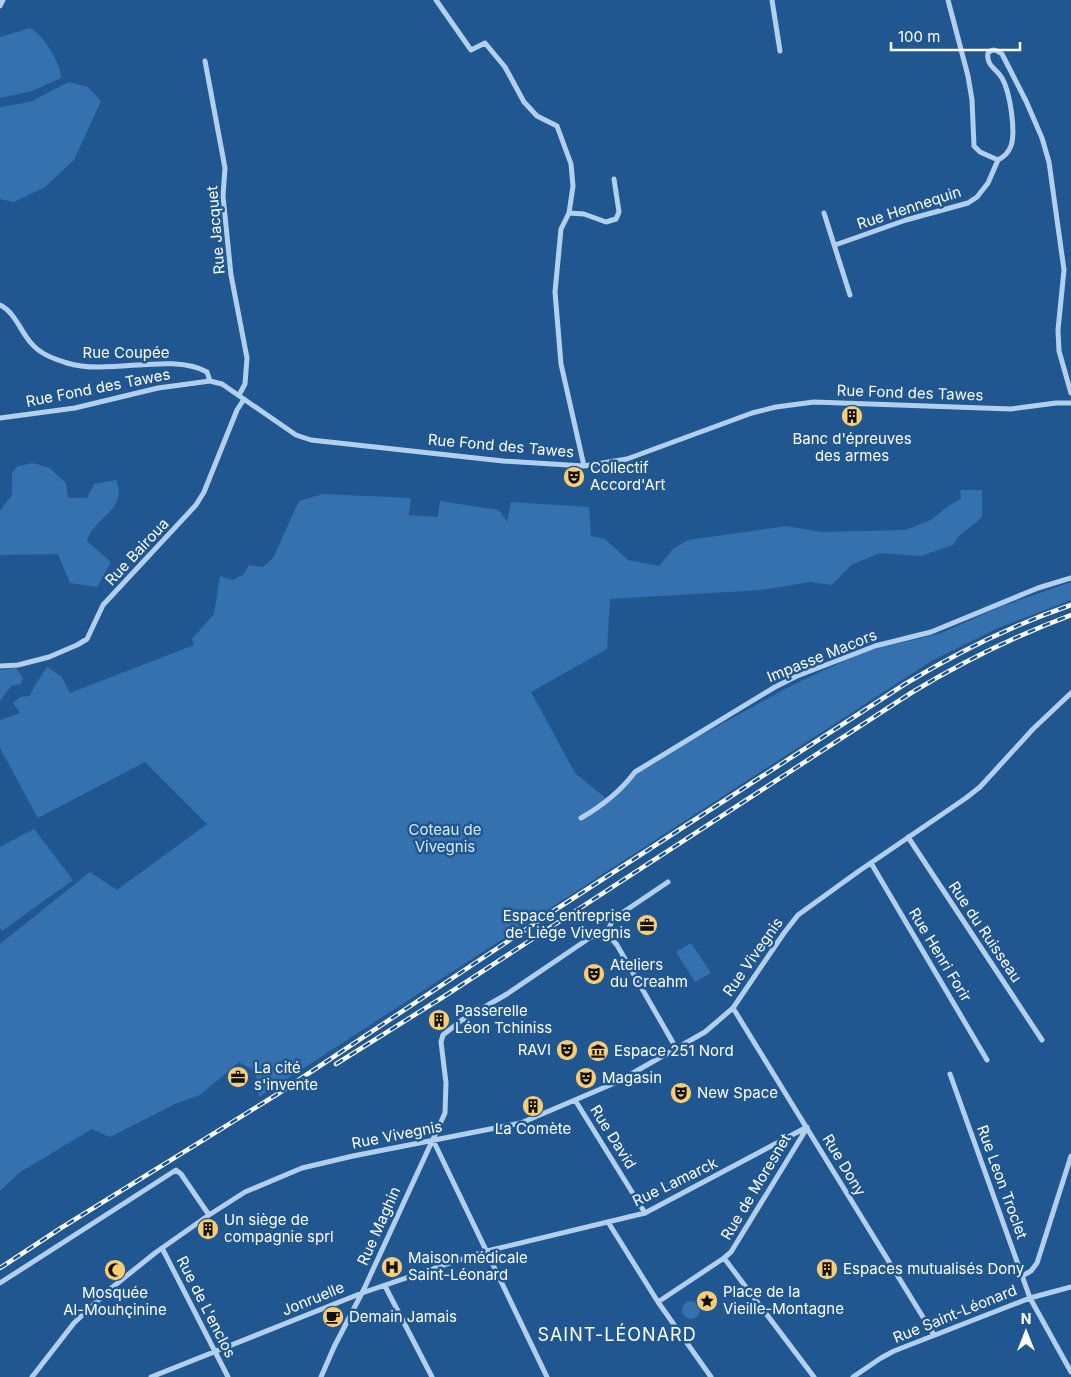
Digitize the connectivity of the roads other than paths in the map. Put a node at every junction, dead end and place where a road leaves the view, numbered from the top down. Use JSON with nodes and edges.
{"nodes":[{"id":1,"x":3,"y":0,"type":"edge"},
{"id":2,"x":436,"y":0,"type":"edge"},
{"id":3,"x":772,"y":0,"type":"edge"},
{"id":4,"x":948,"y":0,"type":"edge"},
{"id":5,"x":0,"y":6,"type":"edge"},
{"id":6,"x":780,"y":51,"type":"dead end"},
{"id":7,"x":205,"y":61,"type":"dead end"},
{"id":8,"x":998,"y":160,"type":"junction"},
{"id":9,"x":614,"y":179,"type":"dead end"},
{"id":10,"x":569,"y":213,"type":"junction"},
{"id":11,"x":824,"y":213,"type":"dead end"},
{"id":12,"x":835,"y":244,"type":"junction"},
{"id":13,"x":850,"y":295,"type":"dead end"},
{"id":14,"x":0,"y":305,"type":"edge"},
{"id":15,"x":210,"y":381,"type":"junction"},
{"id":16,"x":1071,"y":393,"type":"edge"},
{"id":17,"x":242,"y":397,"type":"junction"},
{"id":18,"x":1071,"y":403,"type":"edge"},
{"id":19,"x":0,"y":418,"type":"edge"},
{"id":20,"x":584,"y":466,"type":"junction"},
{"id":21,"x":1071,"y":578,"type":"edge"},
{"id":22,"x":0,"y":666,"type":"edge"},
{"id":23,"x":1071,"y":693,"type":"edge"},
{"id":24,"x":581,"y":818,"type":"dead end"},
{"id":25,"x":908,"y":837,"type":"junction"},
{"id":26,"x":871,"y":863,"type":"junction"},
{"id":27,"x":668,"y":882,"type":"dead end"},
{"id":28,"x":606,"y":935,"type":"junction"},
{"id":29,"x":733,"y":1008,"type":"junction"},
{"id":30,"x":1042,"y":1040,"type":"dead end"},
{"id":31,"x":676,"y":1048,"type":"junction"},
{"id":32,"x":987,"y":1060,"type":"dead end"},
{"id":33,"x":950,"y":1074,"type":"dead end"},
{"id":34,"x":575,"y":1100,"type":"junction"},
{"id":35,"x":807,"y":1127,"type":"junction"},
{"id":36,"x":433,"y":1140,"type":"junction"},
{"id":37,"x":1071,"y":1156,"type":"edge"},
{"id":38,"x":645,"y":1213,"type":"junction"},
{"id":39,"x":209,"y":1215,"type":"junction"},
{"id":40,"x":608,"y":1222,"type":"junction"},
{"id":41,"x":162,"y":1248,"type":"junction"},
{"id":42,"x":487,"y":1251,"type":"junction"},
{"id":43,"x":724,"y":1258,"type":"junction"},
{"id":44,"x":1022,"y":1276,"type":"junction"},
{"id":45,"x":0,"y":1283,"type":"edge"},
{"id":46,"x":385,"y":1286,"type":"junction"},
{"id":47,"x":1071,"y":1287,"type":"edge"},
{"id":48,"x":362,"y":1293,"type":"junction"},
{"id":49,"x":1030,"y":1298,"type":"junction"},
{"id":50,"x":658,"y":1302,"type":"junction"},
{"id":51,"x":934,"y":1335,"type":"junction"},
{"id":52,"x":215,"y":1352,"type":"junction"},
{"id":53,"x":860,"y":1372,"type":"junction"},
{"id":54,"x":1071,"y":1372,"type":"edge"},
{"id":55,"x":32,"y":1377,"type":"edge"},
{"id":56,"x":152,"y":1377,"type":"edge"},
{"id":57,"x":228,"y":1377,"type":"edge"},
{"id":58,"x":321,"y":1377,"type":"edge"},
{"id":59,"x":432,"y":1377,"type":"edge"},
{"id":60,"x":547,"y":1377,"type":"edge"},
{"id":61,"x":711,"y":1377,"type":"edge"},
{"id":62,"x":814,"y":1377,"type":"edge"},
{"id":63,"x":853,"y":1377,"type":"edge"},
{"id":64,"x":864,"y":1377,"type":"edge"}],
"edges":[{"from":1,"to":5,"type":"street"},
{"from":2,"to":10,"type":"street"},
{"from":3,"to":6,"type":"street"},
{"from":4,"to":8,"type":"street"},
{"from":7,"to":17,"type":"street","name":"Rue Jacquet"},
{"from":8,"to":12,"type":"street","name":"Rue Hennequin"},
{"from":8,"to":16,"type":"street","name":"Rue Hennequin"},
{"from":9,"to":10,"type":"street"},
{"from":10,"to":20,"type":"street"},
{"from":11,"to":12,"type":"street"},
{"from":12,"to":13,"type":"street"},
{"from":14,"to":15,"type":"street","name":"Rue Coupée"},
{"from":15,"to":17,"type":"street","name":"Rue Fond des Tawes"},
{"from":15,"to":19,"type":"street","name":"Rue Fond des Tawes"},
{"from":17,"to":20,"type":"street","name":"Rue Fond des Tawes"},
{"from":17,"to":22,"type":"street","name":"Rue Bairoua"},
{"from":18,"to":20,"type":"street","name":"Rue Fond des Tawes"},
{"from":21,"to":24,"type":"street","name":"Impasse Macors"},
{"from":23,"to":25,"type":"street","name":"Rue Vivegnis"},
{"from":25,"to":26,"type":"street","name":"Rue Vivegnis"},
{"from":25,"to":30,"type":"street","name":"Rue du Ruisseau"},
{"from":26,"to":29,"type":"street","name":"Rue Vivegnis"},
{"from":26,"to":32,"type":"street","name":"Rue Henri Forir"},
{"from":27,"to":28,"type":"street"},
{"from":28,"to":31,"type":"street"},
{"from":28,"to":36,"type":"street","name":"Rue Maghin"},
{"from":29,"to":31,"type":"street","name":"Rue Vivegnis"},
{"from":29,"to":35,"type":"street","name":"Rue Dony"},
{"from":31,"to":34,"type":"street","name":"Rue Vivegnis"},
{"from":33,"to":44,"type":"street","name":"Rue Leon Troclet"},
{"from":34,"to":36,"type":"street","name":"Rue Vivegnis"},
{"from":34,"to":38,"type":"street","name":"Rue David"},
{"from":35,"to":38,"type":"street","name":"Rue Lamarck"},
{"from":35,"to":43,"type":"street","name":"Rue de Moresnet"},
{"from":35,"to":51,"type":"street","name":"Rue Dony"},
{"from":36,"to":39,"type":"street","name":"Rue Vivegnis"},
{"from":36,"to":42,"type":"street"},
{"from":36,"to":48,"type":"street","name":"Rue Maghin"},
{"from":37,"to":44,"type":"street"},
{"from":38,"to":40,"type":"street","name":"Rue Lamarck"},
{"from":39,"to":41,"type":"street","name":"Rue Vivegnis"},
{"from":39,"to":45,"type":"street"},
{"from":40,"to":42,"type":"street","name":"Rue Lamarck"},
{"from":40,"to":50,"type":"street"},
{"from":41,"to":52,"type":"street","name":"Rue de L'enclos"},
{"from":41,"to":55,"type":"street","name":"Rue Vivegnis"},
{"from":42,"to":46,"type":"street","name":"Jonruelle"},
{"from":42,"to":60,"type":"street"},
{"from":43,"to":50,"type":"street"},
{"from":43,"to":62,"type":"street"},
{"from":44,"to":49,"type":"street","name":"Rue Leon Troclet"},
{"from":46,"to":48,"type":"street","name":"Jonruelle"},
{"from":46,"to":59,"type":"street"},
{"from":47,"to":49,"type":"street","name":"Rue Saint-Léonard"},
{"from":48,"to":52,"type":"street","name":"Jonruelle"},
{"from":48,"to":58,"type":"street","name":"Rue Maghin"},
{"from":49,"to":51,"type":"street","name":"Rue Saint-Léonard"},
{"from":49,"to":54,"type":"street","name":"Rue Leon Troclet"},
{"from":50,"to":61,"type":"street"},
{"from":51,"to":53,"type":"street","name":"Rue Saint-Léonard"},
{"from":52,"to":56,"type":"street","name":"Jonruelle"},
{"from":52,"to":57,"type":"street","name":"Rue de L'enclos"},
{"from":53,"to":63,"type":"street","name":"Rue Saint-Léonard"},
{"from":53,"to":64,"type":"street"}]}
